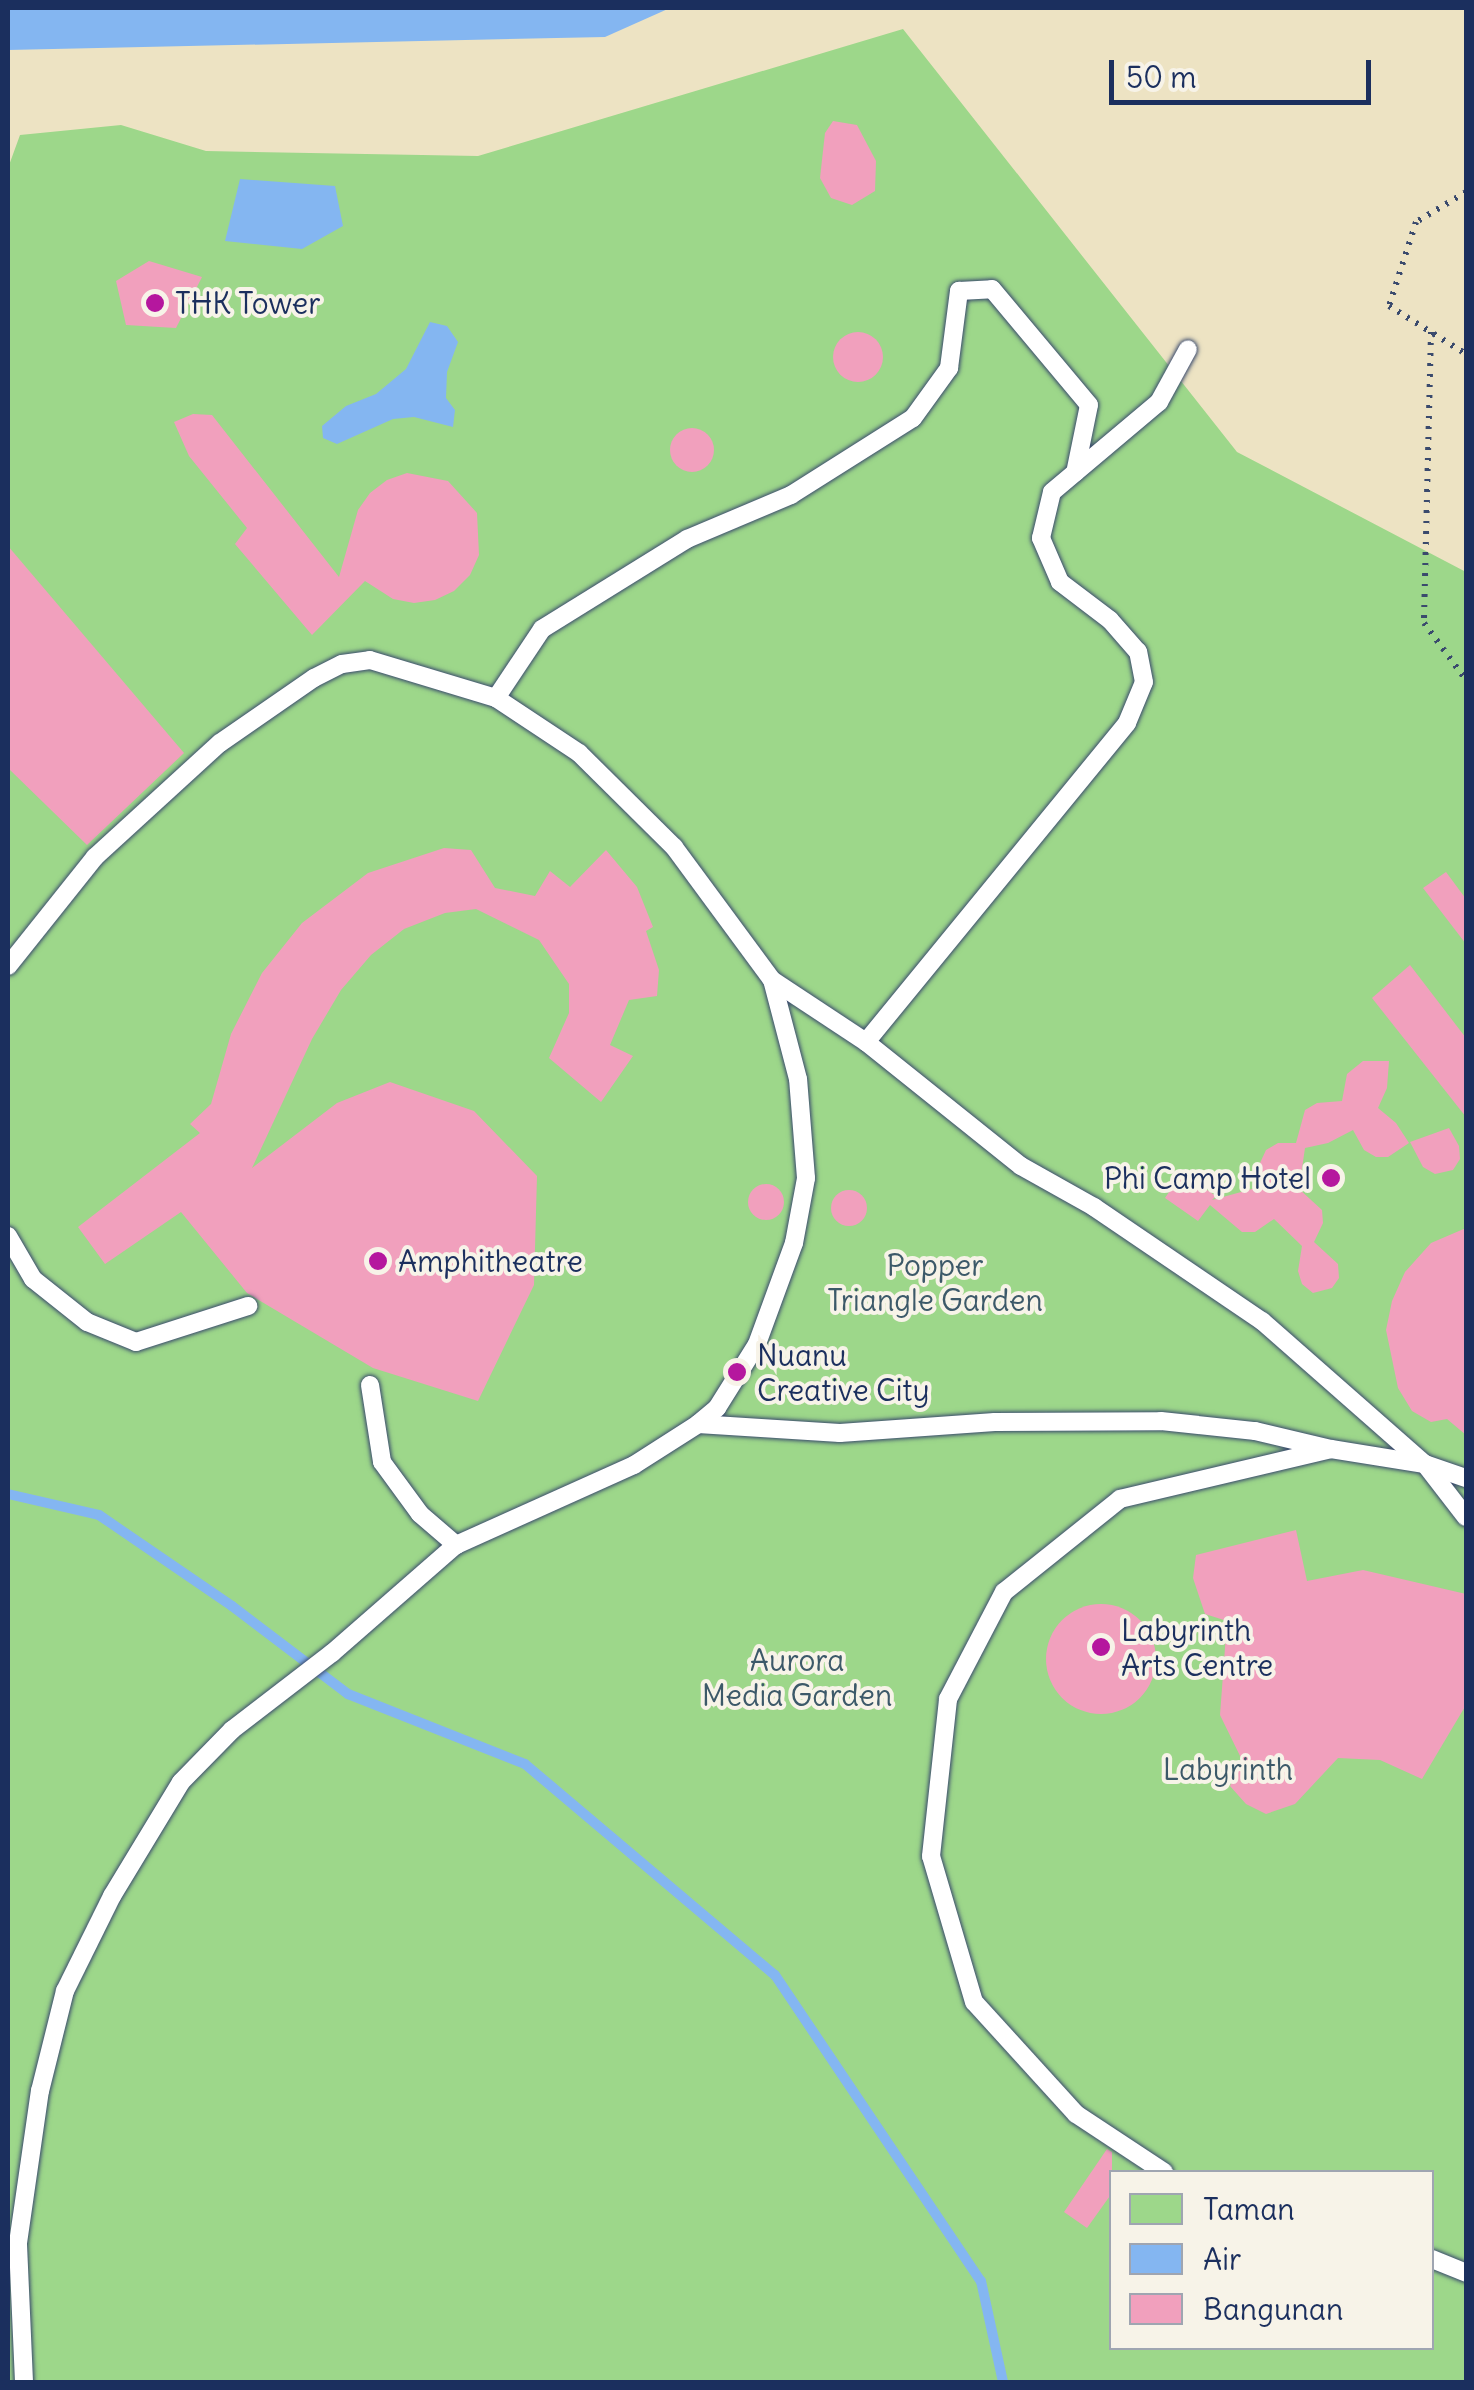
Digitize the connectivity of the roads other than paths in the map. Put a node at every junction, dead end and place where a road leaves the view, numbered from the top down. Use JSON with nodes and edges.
{"nodes":[{"id":1,"x":1188,"y":349,"type":"dead end"},
{"id":2,"x":1075,"y":473,"type":"junction"},
{"id":3,"x":496,"y":698,"type":"junction"},
{"id":4,"x":8,"y":966,"type":"edge"},
{"id":5,"x":772,"y":980,"type":"junction"},
{"id":6,"x":866,"y":1042,"type":"junction"},
{"id":7,"x":8,"y":1236,"type":"edge"},
{"id":8,"x":248,"y":1306,"type":"dead end"},
{"id":9,"x":370,"y":1385,"type":"dead end"},
{"id":10,"x":698,"y":1424,"type":"junction"},
{"id":11,"x":1331,"y":1450,"type":"junction"},
{"id":12,"x":1425,"y":1464,"type":"junction"},
{"id":13,"x":1466,"y":1478,"type":"edge"},
{"id":14,"x":1466,"y":1517,"type":"edge"},
{"id":15,"x":456,"y":1545,"type":"junction"},
{"id":16,"x":1161,"y":2170,"type":"edge"},
{"id":17,"x":1434,"y":2260,"type":"edge"},
{"id":18,"x":1466,"y":2273,"type":"edge"},
{"id":19,"x":24,"y":2382,"type":"edge"}],
"edges":[{"from":1,"to":2,"type":"lane"},
{"from":2,"to":3,"type":"lane"},
{"from":2,"to":6,"type":"lane"},
{"from":3,"to":4,"type":"lane"},
{"from":3,"to":5,"type":"lane"},
{"from":5,"to":6,"type":"lane"},
{"from":5,"to":10,"type":"lane"},
{"from":6,"to":12,"type":"lane"},
{"from":7,"to":8,"type":"lane"},
{"from":9,"to":15,"type":"lane"},
{"from":10,"to":11,"type":"lane"},
{"from":10,"to":15,"type":"lane"},
{"from":11,"to":12,"type":"lane"},
{"from":11,"to":16,"type":"lane"},
{"from":12,"to":13,"type":"lane"},
{"from":12,"to":14,"type":"lane"},
{"from":15,"to":19,"type":"lane"},
{"from":17,"to":18,"type":"lane"}]}
